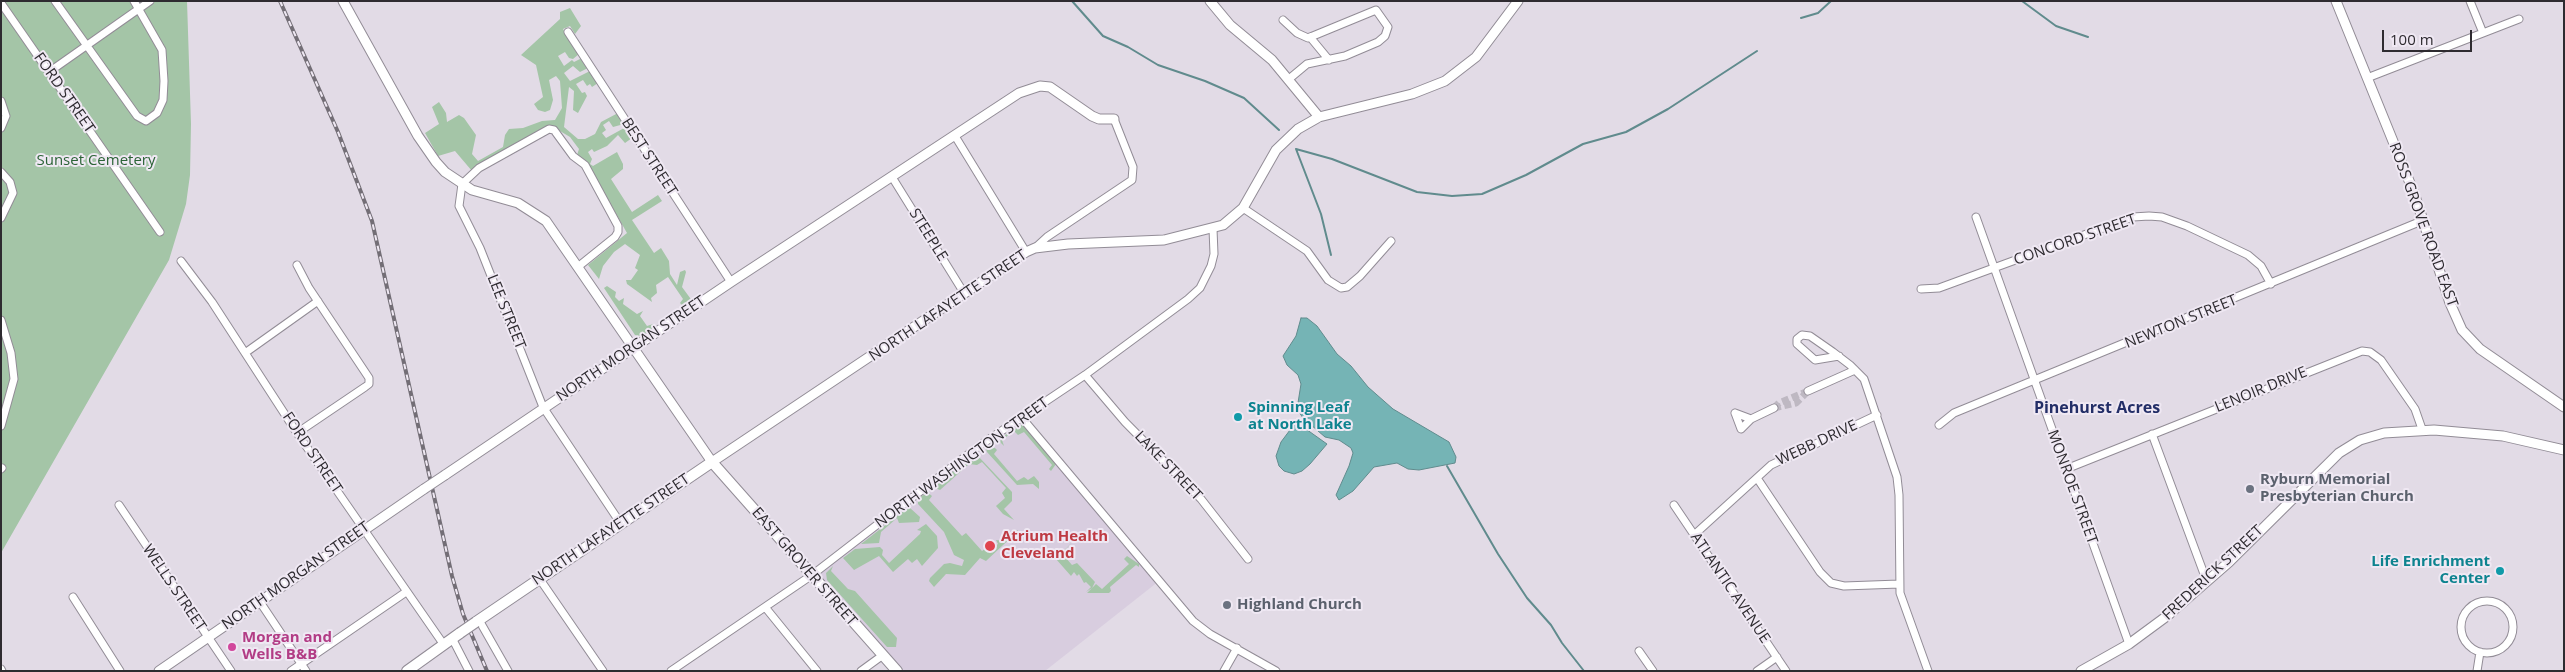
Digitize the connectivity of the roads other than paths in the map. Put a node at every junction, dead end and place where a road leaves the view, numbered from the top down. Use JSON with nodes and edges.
{"nodes":[{"id":1,"x":55,"y":1,"type":"edge"},
{"id":2,"x":134,"y":1,"type":"edge"},
{"id":3,"x":150,"y":1,"type":"edge"},
{"id":4,"x":343,"y":1,"type":"edge"},
{"id":5,"x":1210,"y":1,"type":"edge"},
{"id":6,"x":1518,"y":1,"type":"edge"},
{"id":7,"x":2336,"y":1,"type":"edge"},
{"id":8,"x":2470,"y":1,"type":"edge"},
{"id":9,"x":1,"y":3,"type":"edge"},
{"id":10,"x":139,"y":8,"type":"junction"},
{"id":11,"x":2519,"y":18,"type":"dead end"},
{"id":12,"x":1283,"y":20,"type":"dead end"},
{"id":13,"x":568,"y":32,"type":"dead end"},
{"id":14,"x":2482,"y":33,"type":"junction"},
{"id":15,"x":1310,"y":38,"type":"junction"},
{"id":16,"x":86,"y":45,"type":"junction"},
{"id":17,"x":1329,"y":60,"type":"junction"},
{"id":18,"x":49,"y":72,"type":"junction"},
{"id":19,"x":2367,"y":78,"type":"junction"},
{"id":20,"x":1289,"y":79,"type":"junction"},
{"id":21,"x":1,"y":101,"type":"edge"},
{"id":22,"x":1319,"y":117,"type":"junction"},
{"id":23,"x":1114,"y":119,"type":"joint"},
{"id":24,"x":1,"y":128,"type":"edge"},
{"id":25,"x":955,"y":136,"type":"junction"},
{"id":26,"x":1,"y":172,"type":"edge"},
{"id":27,"x":892,"y":177,"type":"junction"},
{"id":28,"x":462,"y":184,"type":"junction"},
{"id":29,"x":1243,"y":208,"type":"junction"},
{"id":30,"x":1976,"y":217,"type":"dead end"},
{"id":31,"x":1,"y":218,"type":"edge"},
{"id":32,"x":2424,"y":220,"type":"junction"},
{"id":33,"x":1213,"y":229,"type":"junction"},
{"id":34,"x":160,"y":232,"type":"dead end"},
{"id":35,"x":1391,"y":241,"type":"dead end"},
{"id":36,"x":1035,"y":248,"type":"junction"},
{"id":37,"x":1026,"y":252,"type":"junction"},
{"id":38,"x":181,"y":261,"type":"dead end"},
{"id":39,"x":298,"y":265,"type":"dead end"},
{"id":40,"x":579,"y":266,"type":"junction"},
{"id":41,"x":1995,"y":268,"type":"junction"},
{"id":42,"x":730,"y":282,"type":"junction"},
{"id":43,"x":2272,"y":284,"type":"junction"},
{"id":44,"x":1921,"y":289,"type":"dead end"},
{"id":45,"x":964,"y":293,"type":"junction"},
{"id":46,"x":318,"y":301,"type":"junction"},
{"id":47,"x":1,"y":320,"type":"edge"},
{"id":48,"x":634,"y":347,"type":"junction"},
{"id":49,"x":245,"y":353,"type":"junction"},
{"id":50,"x":1836,"y":354,"type":"junction"},
{"id":51,"x":1855,"y":370,"type":"junction"},
{"id":52,"x":1085,"y":375,"type":"junction"},
{"id":53,"x":2034,"y":382,"type":"junction"},
{"id":54,"x":1808,"y":391,"type":"tunnel mouth"},
{"id":55,"x":543,"y":407,"type":"junction"},
{"id":56,"x":2564,"y":407,"type":"edge"},
{"id":57,"x":1774,"y":408,"type":"dead end"},
{"id":58,"x":1877,"y":415,"type":"junction"},
{"id":59,"x":1022,"y":418,"type":"junction"},
{"id":60,"x":1751,"y":419,"type":"dead end"},
{"id":61,"x":1939,"y":425,"type":"dead end"},
{"id":62,"x":1,"y":426,"type":"edge"},
{"id":63,"x":2422,"y":429,"type":"junction"},
{"id":64,"x":297,"y":433,"type":"junction"},
{"id":65,"x":2152,"y":434,"type":"junction"},
{"id":66,"x":2564,"y":450,"type":"edge"},
{"id":67,"x":712,"y":462,"type":"junction"},
{"id":68,"x":2066,"y":469,"type":"junction"},
{"id":69,"x":1757,"y":478,"type":"junction"},
{"id":70,"x":1674,"y":505,"type":"dead end"},
{"id":71,"x":119,"y":506,"type":"dead end"},
{"id":72,"x":621,"y":524,"type":"junction"},
{"id":73,"x":363,"y":530,"type":"junction"},
{"id":74,"x":1694,"y":535,"type":"junction"},
{"id":75,"x":1248,"y":559,"type":"dead end"},
{"id":76,"x":812,"y":575,"type":"junction"},
{"id":77,"x":539,"y":578,"type":"junction"},
{"id":78,"x":2207,"y":582,"type":"junction"},
{"id":79,"x":1899,"y":584,"type":"junction"},
{"id":80,"x":406,"y":592,"type":"junction"},
{"id":81,"x":73,"y":597,"type":"dead end"},
{"id":82,"x":260,"y":602,"type":"junction"},
{"id":83,"x":765,"y":608,"type":"junction"},
{"id":84,"x":478,"y":621,"type":"junction"},
{"id":85,"x":207,"y":637,"type":"junction"},
{"id":86,"x":452,"y":639,"type":"junction"},
{"id":87,"x":2129,"y":644,"type":"junction"},
{"id":88,"x":1236,"y":648,"type":"junction"},
{"id":89,"x":1639,"y":651,"type":"dead end"},
{"id":90,"x":2480,"y":652,"type":"junction"},
{"id":91,"x":883,"y":655,"type":"junction"},
{"id":92,"x":1777,"y":658,"type":"junction"},
{"id":93,"x":301,"y":663,"type":"junction"},
{"id":94,"x":120,"y":671,"type":"edge"},
{"id":95,"x":159,"y":671,"type":"edge"},
{"id":96,"x":231,"y":671,"type":"edge"},
{"id":97,"x":291,"y":671,"type":"edge"},
{"id":98,"x":306,"y":671,"type":"edge"},
{"id":99,"x":406,"y":671,"type":"edge"},
{"id":100,"x":468,"y":671,"type":"edge"},
{"id":101,"x":508,"y":671,"type":"edge"},
{"id":102,"x":603,"y":671,"type":"edge"},
{"id":103,"x":671,"y":671,"type":"edge"},
{"id":104,"x":818,"y":671,"type":"edge"},
{"id":105,"x":861,"y":671,"type":"edge"},
{"id":106,"x":897,"y":671,"type":"edge"},
{"id":107,"x":1224,"y":671,"type":"edge"},
{"id":108,"x":1276,"y":671,"type":"edge"},
{"id":109,"x":1653,"y":671,"type":"edge"},
{"id":110,"x":1757,"y":671,"type":"edge"},
{"id":111,"x":1786,"y":671,"type":"edge"},
{"id":112,"x":1928,"y":671,"type":"edge"},
{"id":113,"x":2081,"y":671,"type":"edge"},
{"id":114,"x":2477,"y":671,"type":"edge"}],
"edges":[{"from":1,"to":16,"type":"street"},
{"from":2,"to":10,"type":"street"},
{"from":3,"to":10,"type":"street"},
{"from":4,"to":28,"type":"street"},
{"from":5,"to":20,"type":"street"},
{"from":6,"to":22,"type":"street","name":"NORTH LAFAYETTE STREET"},
{"from":7,"to":19,"type":"street","name":"ROSS GROVE ROAD EAST"},
{"from":8,"to":14,"type":"street"},
{"from":9,"to":18,"type":"street","name":"FORD STREET"},
{"from":10,"to":16,"type":"street"},
{"from":10,"to":16,"type":"street"},
{"from":11,"to":14,"type":"street"},
{"from":12,"to":15,"type":"street"},
{"from":13,"to":42,"type":"street","name":"BEST STREET"},
{"from":14,"to":19,"type":"street"},
{"from":15,"to":17,"type":"street"},
{"from":15,"to":17,"type":"street"},
{"from":16,"to":18,"type":"street"},
{"from":17,"to":20,"type":"street"},
{"from":18,"to":34,"type":"street","name":"FORD STREET"},
{"from":19,"to":32,"type":"street","name":"ROSS GROVE ROAD EAST"},
{"from":20,"to":22,"type":"street"},
{"from":21,"to":24,"type":"street"},
{"from":22,"to":29,"type":"street","name":"NORTH LAFAYETTE STREET"},
{"from":23,"to":25,"type":"street","name":"NORTH MORGAN STREET"},
{"from":23,"to":36,"type":"street"},
{"from":25,"to":27,"type":"street","name":"NORTH MORGAN STREET"},
{"from":25,"to":37,"type":"street"},
{"from":26,"to":31,"type":"street"},
{"from":27,"to":42,"type":"street","name":"NORTH MORGAN STREET"},
{"from":27,"to":45,"type":"street","name":"STEEPLE"},
{"from":28,"to":40,"type":"street"},
{"from":28,"to":40,"type":"street"},
{"from":28,"to":55,"type":"street","name":"LEE STREET"},
{"from":29,"to":33,"type":"street","name":"NORTH LAFAYETTE STREET"},
{"from":29,"to":35,"type":"street"},
{"from":30,"to":41,"type":"street","name":"MONROE STREET"},
{"from":32,"to":43,"type":"street","name":"NEWTON STREET"},
{"from":32,"to":56,"type":"street","name":"ROSS GROVE ROAD EAST"},
{"from":33,"to":36,"type":"street","name":"NORTH LAFAYETTE STREET"},
{"from":33,"to":52,"type":"street","name":"NORTH WASHINGTON STREET"},
{"from":36,"to":37,"type":"street","name":"NORTH LAFAYETTE STREET"},
{"from":37,"to":45,"type":"street","name":"NORTH LAFAYETTE STREET"},
{"from":38,"to":49,"type":"street","name":"FORD STREET"},
{"from":39,"to":46,"type":"street"},
{"from":40,"to":48,"type":"street"},
{"from":41,"to":43,"type":"street","name":"CONCORD STREET"},
{"from":41,"to":44,"type":"street","name":"CONCORD STREET"},
{"from":41,"to":53,"type":"street","name":"MONROE STREET"},
{"from":42,"to":48,"type":"street","name":"NORTH MORGAN STREET"},
{"from":43,"to":53,"type":"street","name":"NEWTON STREET"},
{"from":45,"to":67,"type":"street","name":"NORTH LAFAYETTE STREET"},
{"from":46,"to":49,"type":"street"},
{"from":46,"to":64,"type":"street"},
{"from":47,"to":62,"type":"street"},
{"from":48,"to":55,"type":"street","name":"NORTH MORGAN STREET"},
{"from":48,"to":67,"type":"street"},
{"from":49,"to":64,"type":"street","name":"FORD STREET"},
{"from":50,"to":50,"type":"street"},
{"from":50,"to":51,"type":"street"},
{"from":51,"to":54,"type":"street"},
{"from":51,"to":58,"type":"street"},
{"from":52,"to":59,"type":"street","name":"NORTH WASHINGTON STREET"},
{"from":52,"to":75,"type":"street","name":"LAKE STREET"},
{"from":53,"to":61,"type":"street","name":"NEWTON STREET"},
{"from":53,"to":68,"type":"street","name":"MONROE STREET"},
{"from":55,"to":72,"type":"street","name":"LEE STREET"},
{"from":55,"to":73,"type":"street","name":"NORTH MORGAN STREET","bridge":true},
{"from":57,"to":60,"type":"street"},
{"from":58,"to":69,"type":"street","name":"WEBB DRIVE"},
{"from":58,"to":79,"type":"street"},
{"from":59,"to":76,"type":"street","name":"NORTH WASHINGTON STREET"},
{"from":59,"to":88,"type":"street"},
{"from":63,"to":65,"type":"street","name":"LENOIR DRIVE"},
{"from":63,"to":66,"type":"street","name":"FREDERICK STREET"},
{"from":63,"to":78,"type":"street","name":"FREDERICK STREET"},
{"from":64,"to":73,"type":"street","name":"FORD STREET"},
{"from":65,"to":68,"type":"street","name":"LENOIR DRIVE"},
{"from":65,"to":78,"type":"street"},
{"from":67,"to":72,"type":"main road","name":"NORTH LAFAYETTE STREET"},
{"from":67,"to":76,"type":"main road","name":"EAST GROVER STREET"},
{"from":68,"to":87,"type":"street","name":"MONROE STREET"},
{"from":69,"to":74,"type":"street","name":"WEBB DRIVE"},
{"from":69,"to":79,"type":"street"},
{"from":70,"to":74,"type":"street","name":"ATLANTIC AVENUE"},
{"from":71,"to":85,"type":"street","name":"WELLS STREET"},
{"from":72,"to":77,"type":"main road","name":"NORTH LAFAYETTE STREET"},
{"from":73,"to":80,"type":"street","name":"FORD STREET"},
{"from":73,"to":82,"type":"street","name":"NORTH MORGAN STREET"},
{"from":74,"to":92,"type":"street","name":"ATLANTIC AVENUE"},
{"from":76,"to":83,"type":"street","name":"NORTH WASHINGTON STREET"},
{"from":76,"to":91,"type":"main road","name":"EAST GROVER STREET"},
{"from":77,"to":84,"type":"main road","name":"NORTH LAFAYETTE STREET"},
{"from":77,"to":102,"type":"street"},
{"from":78,"to":87,"type":"street","name":"FREDERICK STREET"},
{"from":79,"to":112,"type":"street"},
{"from":80,"to":86,"type":"street","name":"FORD STREET"},
{"from":80,"to":93,"type":"street"},
{"from":81,"to":94,"type":"street"},
{"from":82,"to":85,"type":"street","name":"NORTH MORGAN STREET"},
{"from":82,"to":93,"type":"street"},
{"from":83,"to":103,"type":"street","name":"NORTH WASHINGTON STREET"},
{"from":83,"to":104,"type":"street"},
{"from":84,"to":86,"type":"main road","name":"NORTH LAFAYETTE STREET","bridge":true},
{"from":84,"to":101,"type":"street"},
{"from":85,"to":95,"type":"street","name":"NORTH MORGAN STREET"},
{"from":85,"to":96,"type":"street","name":"WELLS STREET"},
{"from":86,"to":99,"type":"main road","name":"NORTH LAFAYETTE STREET"},
{"from":86,"to":100,"type":"street","name":"FORD STREET"},
{"from":87,"to":113,"type":"street","name":"FREDERICK STREET"},
{"from":88,"to":107,"type":"street"},
{"from":88,"to":108,"type":"street"},
{"from":89,"to":109,"type":"street"},
{"from":90,"to":90,"type":"street"},
{"from":90,"to":114,"type":"street"},
{"from":91,"to":105,"type":"street"},
{"from":91,"to":106,"type":"main road","name":"EAST GROVER STREET"},
{"from":92,"to":110,"type":"street"},
{"from":92,"to":111,"type":"street","name":"ATLANTIC AVENUE"},
{"from":93,"to":97,"type":"street"},
{"from":93,"to":98,"type":"street"}]}
